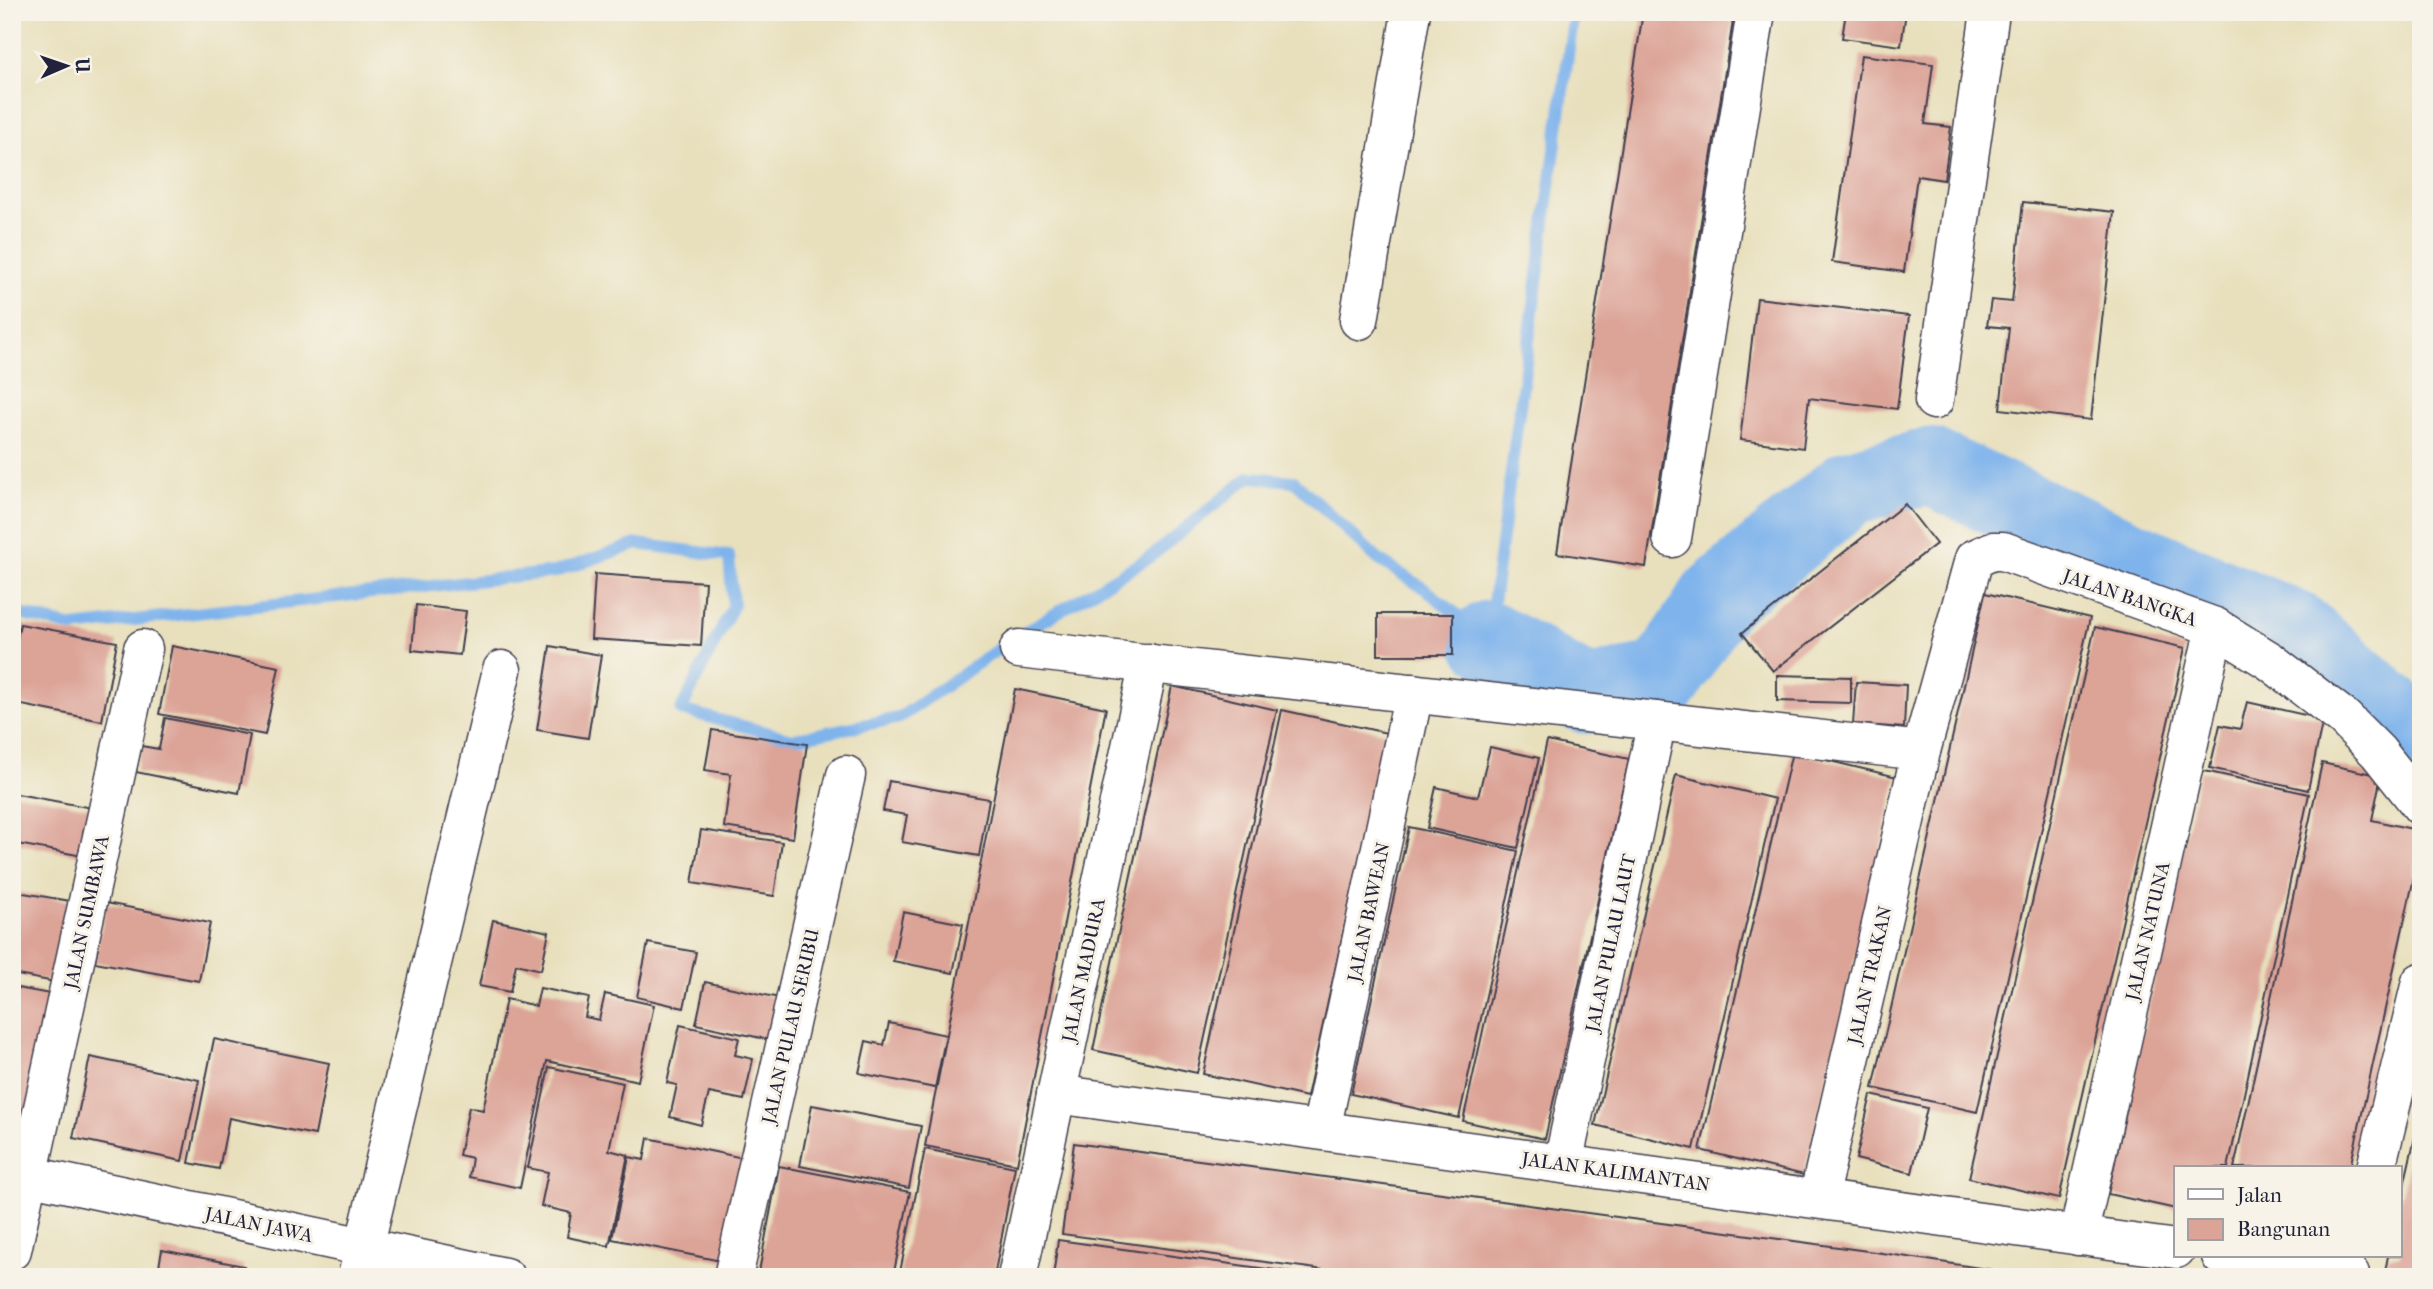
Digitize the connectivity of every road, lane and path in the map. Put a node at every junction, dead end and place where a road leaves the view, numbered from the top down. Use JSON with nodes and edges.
{"nodes":[{"id":1,"x":1411,"y":12,"type":"edge"},
{"id":2,"x":1756,"y":12,"type":"edge"},
{"id":3,"x":1990,"y":12,"type":"edge"},
{"id":4,"x":1359,"y":320,"type":"dead end"},
{"id":5,"x":1934,"y":400,"type":"dead end"},
{"id":6,"x":1672,"y":538,"type":"dead end"},
{"id":7,"x":2215,"y":627,"type":"junction"},
{"id":8,"x":143,"y":649,"type":"dead end"},
{"id":9,"x":1018,"y":649,"type":"dead end"},
{"id":10,"x":1149,"y":663,"type":"junction"},
{"id":11,"x":502,"y":670,"type":"dead end"},
{"id":12,"x":1414,"y":693,"type":"junction"},
{"id":13,"x":1657,"y":721,"type":"junction"},
{"id":14,"x":1921,"y":751,"type":"junction"},
{"id":15,"x":846,"y":775,"type":"dead end"},
{"id":16,"x":2421,"y":806,"type":"edge"},
{"id":17,"x":2421,"y":982,"type":"edge"},
{"id":18,"x":1056,"y":1094,"type":"junction"},
{"id":19,"x":1321,"y":1130,"type":"junction"},
{"id":20,"x":1563,"y":1164,"type":"junction"},
{"id":21,"x":2376,"y":1166,"type":"edge"},
{"id":22,"x":21,"y":1173,"type":"edge"},
{"id":23,"x":1818,"y":1199,"type":"junction"},
{"id":24,"x":2078,"y":1236,"type":"junction"},
{"id":25,"x":12,"y":1250,"type":"edge"},
{"id":26,"x":2174,"y":1250,"type":"edge"},
{"id":27,"x":2241,"y":1258,"type":"edge"},
{"id":28,"x":360,"y":1262,"type":"edge"},
{"id":29,"x":2351,"y":1269,"type":"edge"},
{"id":30,"x":505,"y":1277,"type":"edge"},
{"id":31,"x":733,"y":1277,"type":"edge"},
{"id":32,"x":1017,"y":1277,"type":"edge"}],
"edges":[{"from":1,"to":4,"type":"street"},
{"from":2,"to":6,"type":"street"},
{"from":3,"to":5,"type":"street"},
{"from":7,"to":14,"type":"street","name":"JALAN BANGKA"},
{"from":7,"to":16,"type":"street","name":"JALAN BANGKA"},
{"from":7,"to":24,"type":"street","name":"JALAN NATUNA"},
{"from":8,"to":22,"type":"street","name":"JALAN SUMBAWA"},
{"from":9,"to":10,"type":"street"},
{"from":10,"to":12,"type":"street"},
{"from":10,"to":18,"type":"street","name":"JALAN MADURA"},
{"from":11,"to":28,"type":"street"},
{"from":12,"to":13,"type":"street"},
{"from":12,"to":19,"type":"street","name":"JALAN BAWEAN"},
{"from":13,"to":14,"type":"street"},
{"from":13,"to":20,"type":"street","name":"JALAN PULAU LAUT"},
{"from":14,"to":23,"type":"street","name":"JALAN TRAKAN"},
{"from":15,"to":31,"type":"street","name":"JALAN PULAU SERIBU"},
{"from":17,"to":21,"type":"street"},
{"from":18,"to":19,"type":"street","name":"JALAN KALIMANTAN"},
{"from":18,"to":32,"type":"street","name":"JALAN MADURA"},
{"from":19,"to":20,"type":"street","name":"JALAN KALIMANTAN"},
{"from":20,"to":23,"type":"street","name":"JALAN KALIMANTAN"},
{"from":22,"to":25,"type":"street","name":"JALAN SUMBAWA"},
{"from":22,"to":28,"type":"street","name":"JALAN JAWA"},
{"from":23,"to":24,"type":"street","name":"JALAN KALIMANTAN"},
{"from":24,"to":26,"type":"street","name":"JALAN KALIMANTAN"},
{"from":27,"to":29,"type":"street"},
{"from":28,"to":30,"type":"street","name":"JALAN JAWA"}]}
